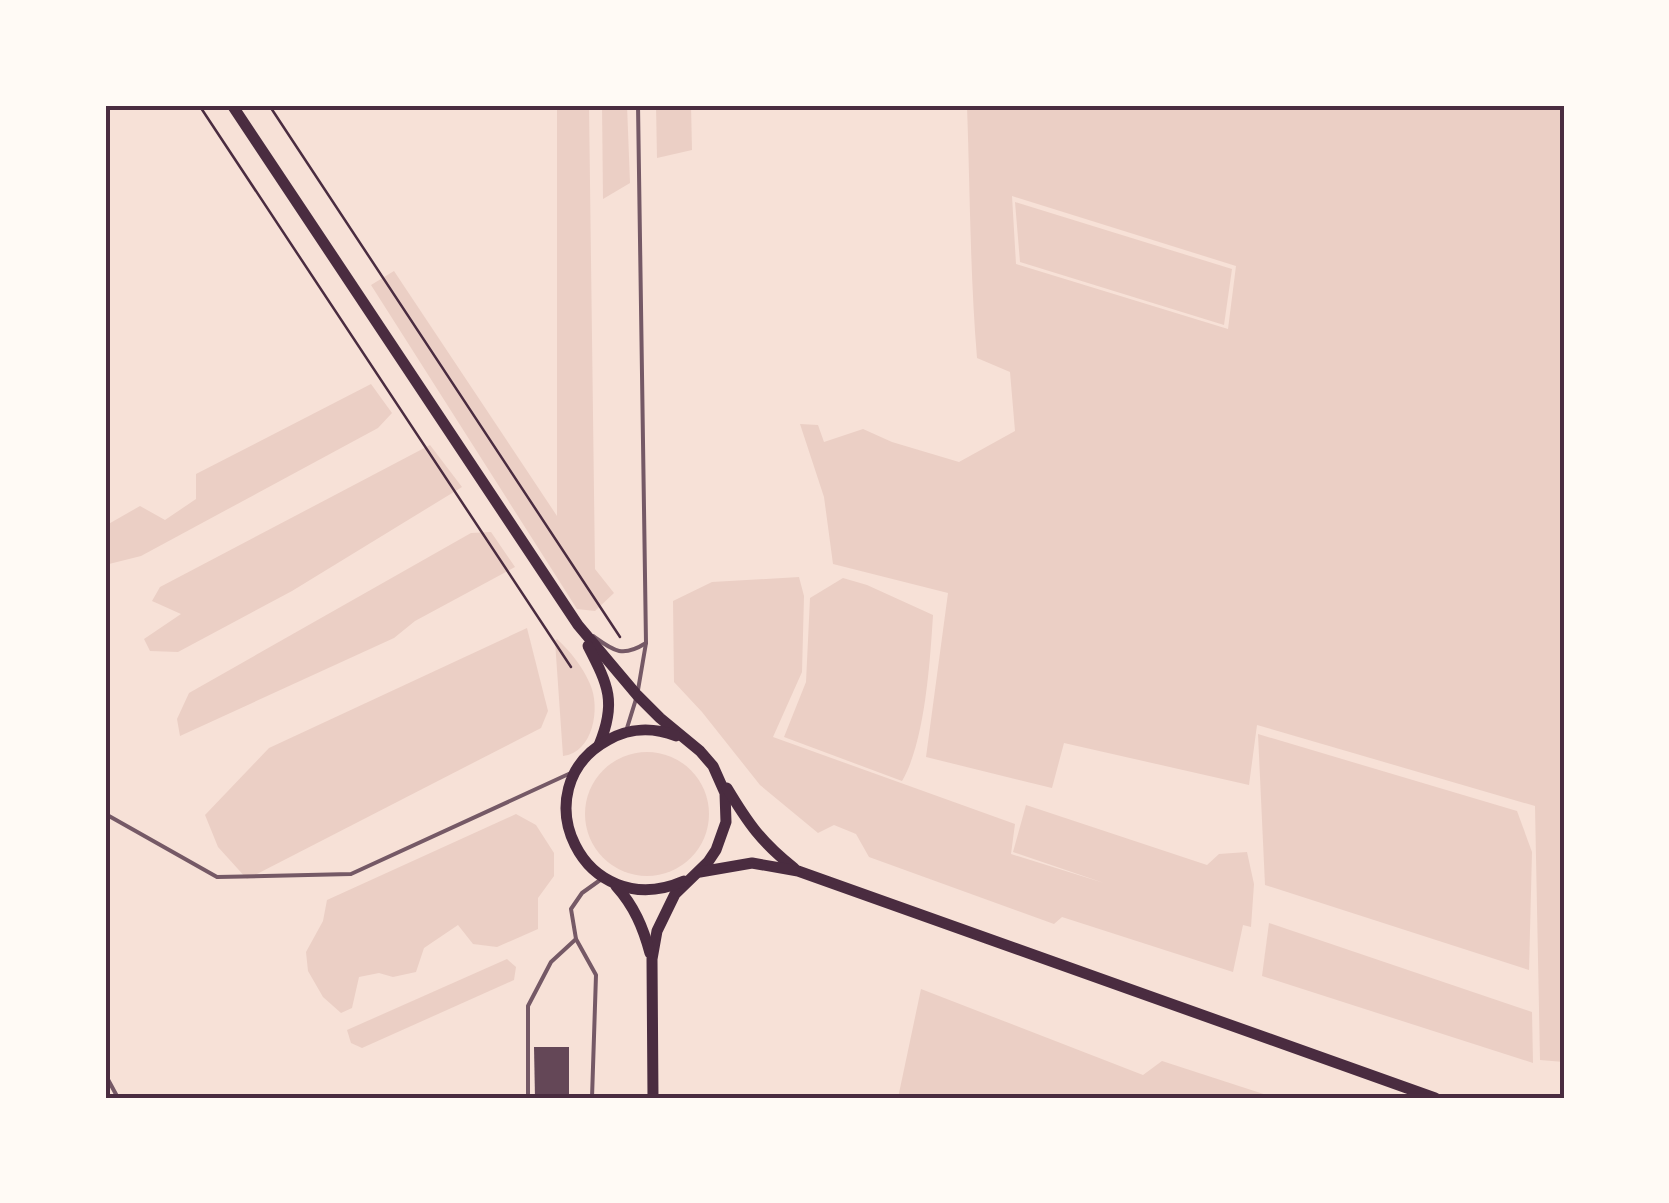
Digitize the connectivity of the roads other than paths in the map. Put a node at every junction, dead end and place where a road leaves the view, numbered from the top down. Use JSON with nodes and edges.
{"nodes":[{"id":1,"x":232,"y":105,"type":"edge"},
{"id":2,"x":638,"y":105,"type":"edge"},
{"id":3,"x":578,"y":625,"type":"junction"},
{"id":4,"x":646,"y":643,"type":"junction"},
{"id":5,"x":637,"y":695,"type":"junction"},
{"id":6,"x":626,"y":732,"type":"junction"},
{"id":7,"x":684,"y":740,"type":"junction"},
{"id":8,"x":599,"y":745,"type":"junction"},
{"id":9,"x":713,"y":766,"type":"junction"},
{"id":10,"x":577,"y":770,"type":"junction"},
{"id":11,"x":105,"y":818,"type":"edge"},
{"id":12,"x":798,"y":871,"type":"junction"},
{"id":13,"x":697,"y":872,"type":"junction"},
{"id":14,"x":608,"y":881,"type":"junction"},
{"id":15,"x":576,"y":940,"type":"junction"},
{"id":16,"x":652,"y":960,"type":"junction"},
{"id":17,"x":105,"y":1074,"type":"edge"},
{"id":18,"x":118,"y":1098,"type":"edge"},
{"id":19,"x":528,"y":1098,"type":"edge"},
{"id":20,"x":592,"y":1098,"type":"edge"},
{"id":21,"x":653,"y":1098,"type":"edge"},
{"id":22,"x":1435,"y":1098,"type":"edge"}],
"edges":[{"from":1,"to":3,"type":"main road"},
{"from":2,"to":4,"type":"lane"},
{"from":3,"to":4,"type":"lane"},
{"from":3,"to":5,"type":"main road"},
{"from":3,"to":8,"type":"main road"},
{"from":4,"to":5,"type":"lane"},
{"from":5,"to":6,"type":"lane"},
{"from":5,"to":7,"type":"main road"},
{"from":6,"to":7,"type":"main road"},
{"from":6,"to":8,"type":"main road"},
{"from":7,"to":9,"type":"main road"},
{"from":8,"to":10,"type":"main road"},
{"from":9,"to":12,"type":"main road"},
{"from":9,"to":13,"type":"main road"},
{"from":10,"to":11,"type":"lane"},
{"from":10,"to":14,"type":"main road"},
{"from":12,"to":13,"type":"main road"},
{"from":12,"to":22,"type":"main road"},
{"from":13,"to":14,"type":"main road"},
{"from":13,"to":16,"type":"main road"},
{"from":14,"to":15,"type":"lane"},
{"from":14,"to":16,"type":"main road"},
{"from":15,"to":19,"type":"lane"},
{"from":15,"to":20,"type":"lane"},
{"from":16,"to":21,"type":"main road"},
{"from":17,"to":18,"type":"lane"}]}
